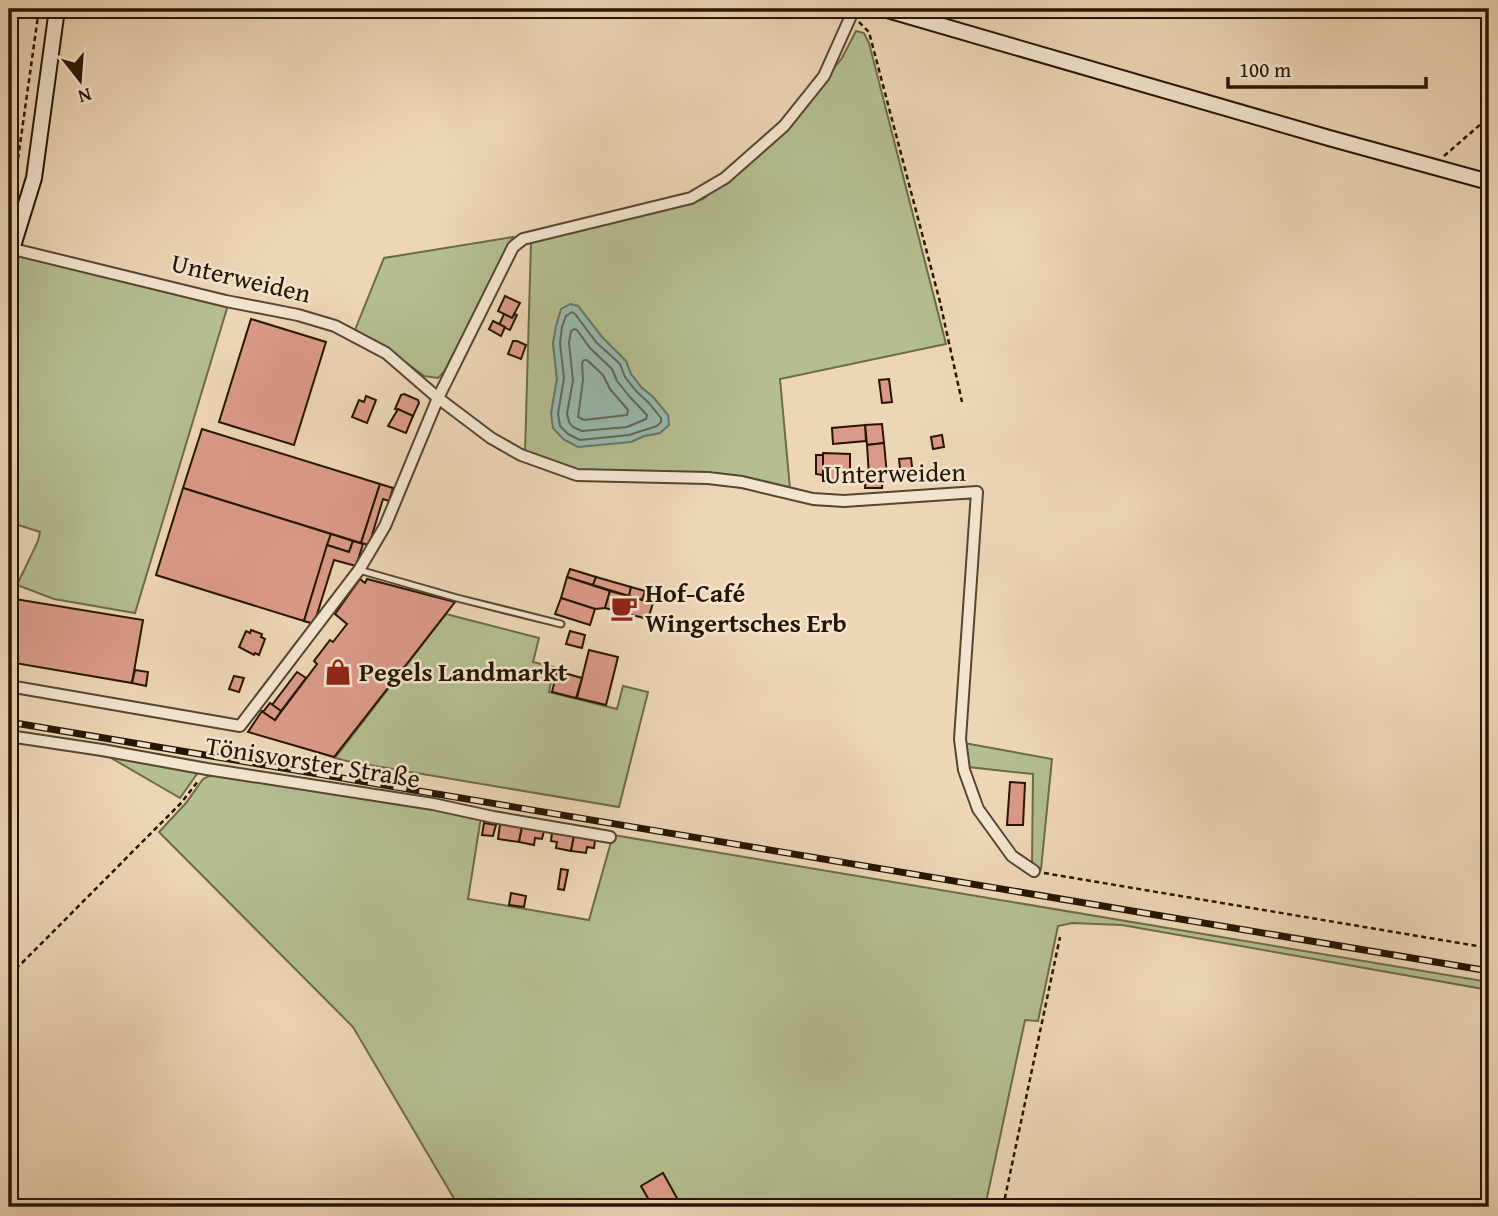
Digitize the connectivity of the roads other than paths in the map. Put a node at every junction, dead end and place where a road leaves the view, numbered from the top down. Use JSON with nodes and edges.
{"nodes":[{"id":1,"x":57,"y":9,"type":"edge"},
{"id":2,"x":884,"y":9,"type":"edge"},
{"id":3,"x":853,"y":12,"type":"edge"},
{"id":4,"x":1483,"y":180,"type":"edge"},
{"id":5,"x":10,"y":252,"type":"edge"},
{"id":6,"x":438,"y":398,"type":"junction"},
{"id":7,"x":359,"y":570,"type":"junction"},
{"id":8,"x":561,"y":624,"type":"dead end"},
{"id":9,"x":9,"y":686,"type":"edge"},
{"id":10,"x":9,"y":736,"type":"edge"},
{"id":11,"x":610,"y":837,"type":"dead end"},
{"id":12,"x":1034,"y":871,"type":"road end"}],
"edges":[{"from":1,"to":5,"type":"street","name":"Unterweiden"},
{"from":2,"to":4,"type":"street"},
{"from":3,"to":6,"type":"street"},
{"from":5,"to":6,"type":"street","name":"Unterweiden"},
{"from":6,"to":7,"type":"street"},
{"from":6,"to":12,"type":"street","name":"Unterweiden"},
{"from":7,"to":8,"type":"lane"},
{"from":7,"to":9,"type":"street"},
{"from":10,"to":11,"type":"street","name":"Tönisvorster Straße"}]}
